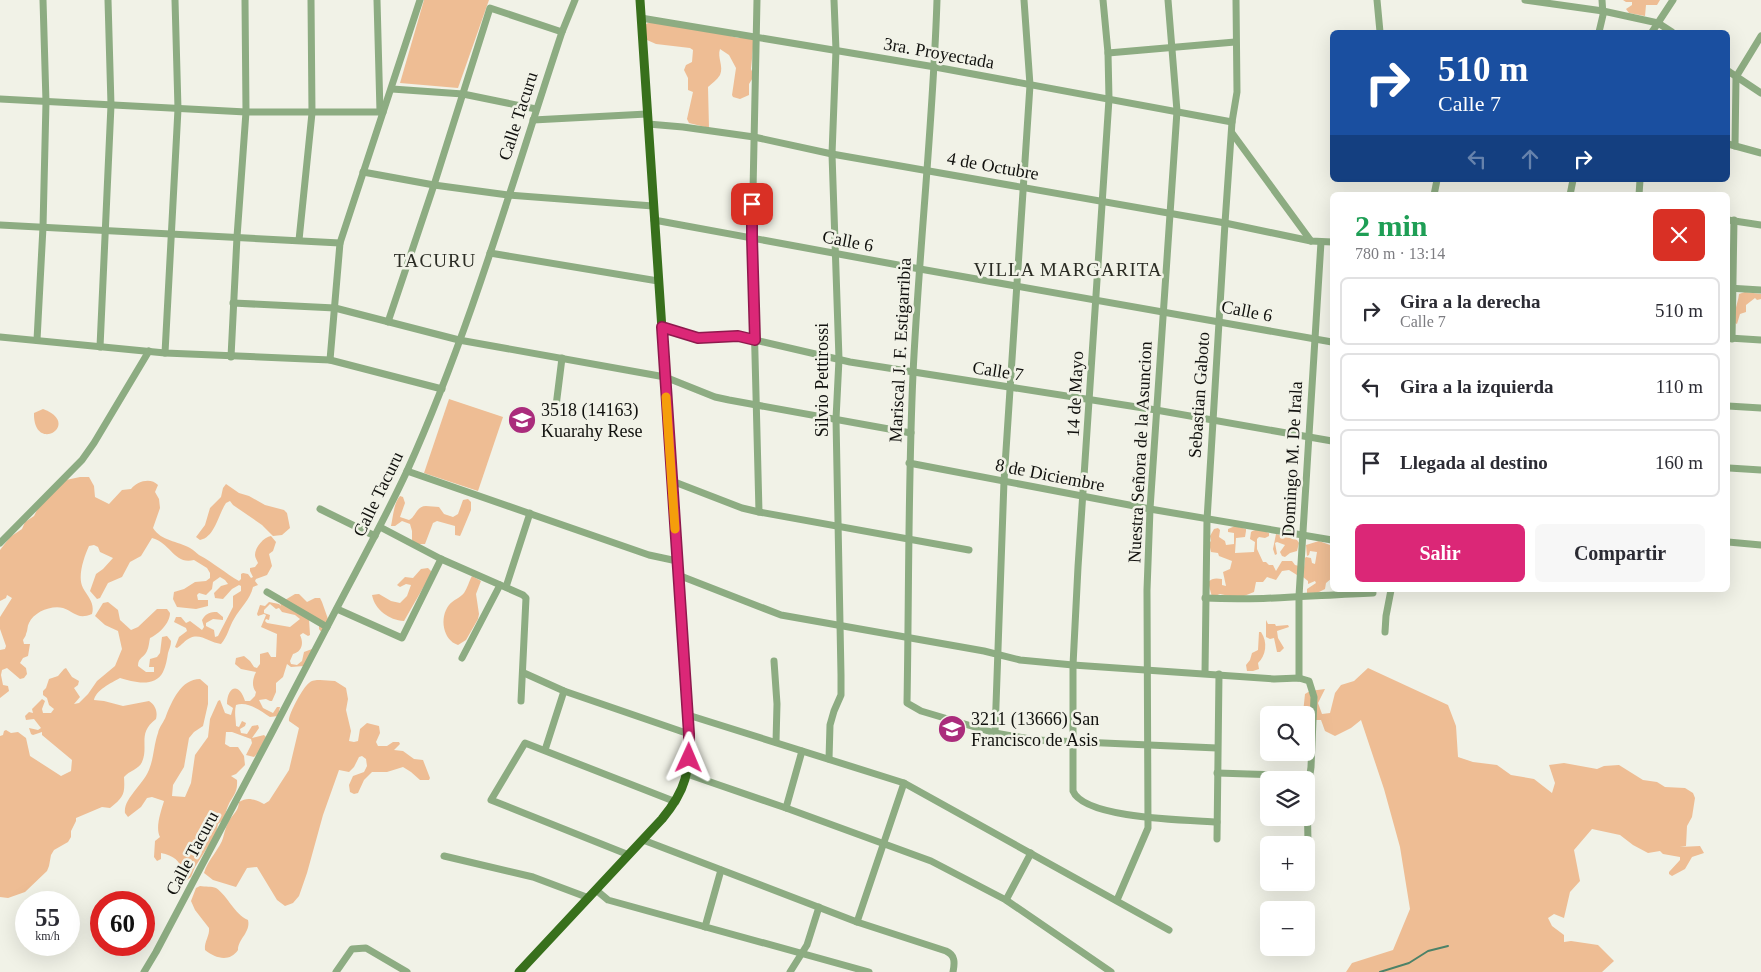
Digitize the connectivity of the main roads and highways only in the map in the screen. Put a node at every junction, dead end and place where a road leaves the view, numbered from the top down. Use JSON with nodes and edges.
{"nodes":[{"id":1,"x":640,"y":0,"type":"edge"},
{"id":2,"x":519,"y":972,"type":"edge"}],
"edges":[{"from":1,"to":2,"type":"main road"}]}
